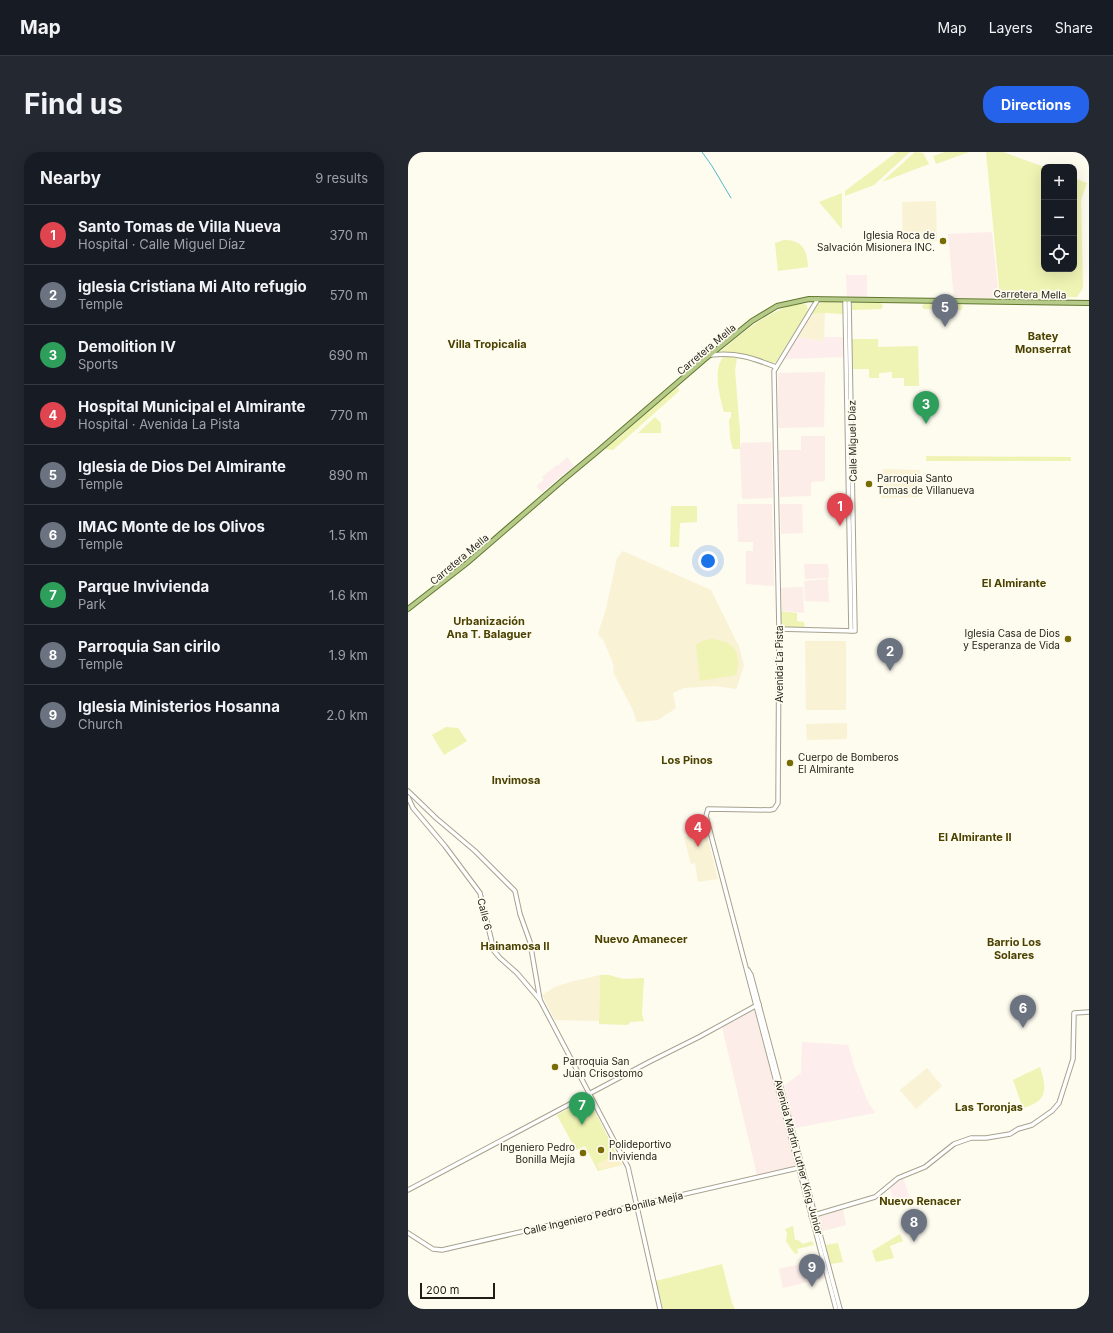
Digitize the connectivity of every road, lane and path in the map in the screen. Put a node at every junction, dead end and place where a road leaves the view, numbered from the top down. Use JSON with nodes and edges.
{"nodes":[{"id":1,"x":818,"y":299,"type":"junction"},
{"id":2,"x":847,"y":300,"type":"junction"},
{"id":3,"x":1089,"y":303,"type":"edge"},
{"id":4,"x":710,"y":355,"type":"junction"},
{"id":5,"x":776,"y":367,"type":"junction"},
{"id":6,"x":408,"y":609,"type":"edge"},
{"id":7,"x":779,"y":629,"type":"junction"},
{"id":8,"x":849,"y":630,"type":"junction"},
{"id":9,"x":408,"y":791,"type":"edge"},
{"id":10,"x":408,"y":797,"type":"edge"},
{"id":11,"x":540,"y":1000,"type":"junction"},
{"id":12,"x":757,"y":1005,"type":"junction"},
{"id":13,"x":1089,"y":1012,"type":"edge"},
{"id":14,"x":589,"y":1094,"type":"junction"},
{"id":15,"x":800,"y":1167,"type":"junction"},
{"id":16,"x":408,"y":1190,"type":"edge"},
{"id":17,"x":637,"y":1206,"type":"junction"},
{"id":18,"x":813,"y":1216,"type":"junction"},
{"id":19,"x":408,"y":1233,"type":"edge"},
{"id":20,"x":660,"y":1309,"type":"edge"},
{"id":21,"x":836,"y":1309,"type":"edge"},
{"id":22,"x":840,"y":1309,"type":"edge"}],
"edges":[{"from":1,"to":2,"type":"main road","name":"Carretera Mella"},
{"from":1,"to":4,"type":"main road","name":"Carretera Mella"},
{"from":1,"to":5,"type":"street","name":"Avenida La Pista"},
{"from":2,"to":3,"type":"main road","name":"Carretera Mella"},
{"from":2,"to":8,"type":"street","name":"Calle Miguel Díaz"},
{"from":2,"to":8,"type":"street","name":"Calle Miguel Díaz"},
{"from":4,"to":5,"type":"street"},
{"from":4,"to":6,"type":"main road","name":"Carretera Mella"},
{"from":5,"to":7,"type":"street","name":"Avenida La Pista"},
{"from":7,"to":8,"type":"street"},
{"from":7,"to":12,"type":"street","name":"Avenida La Pista"},
{"from":9,"to":11,"type":"street"},
{"from":10,"to":11,"type":"street","name":"Calle 6"},
{"from":11,"to":14,"type":"street"},
{"from":12,"to":14,"type":"street"},
{"from":12,"to":15,"type":"street","name":"Avenida Martín Luther King Junior"},
{"from":13,"to":18,"type":"street"},
{"from":14,"to":16,"type":"street"},
{"from":14,"to":17,"type":"street"},
{"from":15,"to":17,"type":"street","name":"Calle Ingeniero Pedro Bonilla Mejía"},
{"from":15,"to":18,"type":"street","name":"Avenida Martín Luther King Junior"},
{"from":17,"to":19,"type":"street","name":"Calle Ingeniero Pedro Bonilla Mejía"},
{"from":17,"to":20,"type":"street"},
{"from":18,"to":21,"type":"street","name":"Avenida Martín Luther King Junior"},
{"from":18,"to":22,"type":"street","name":"Avenida Martín Luther King Junior"}]}
